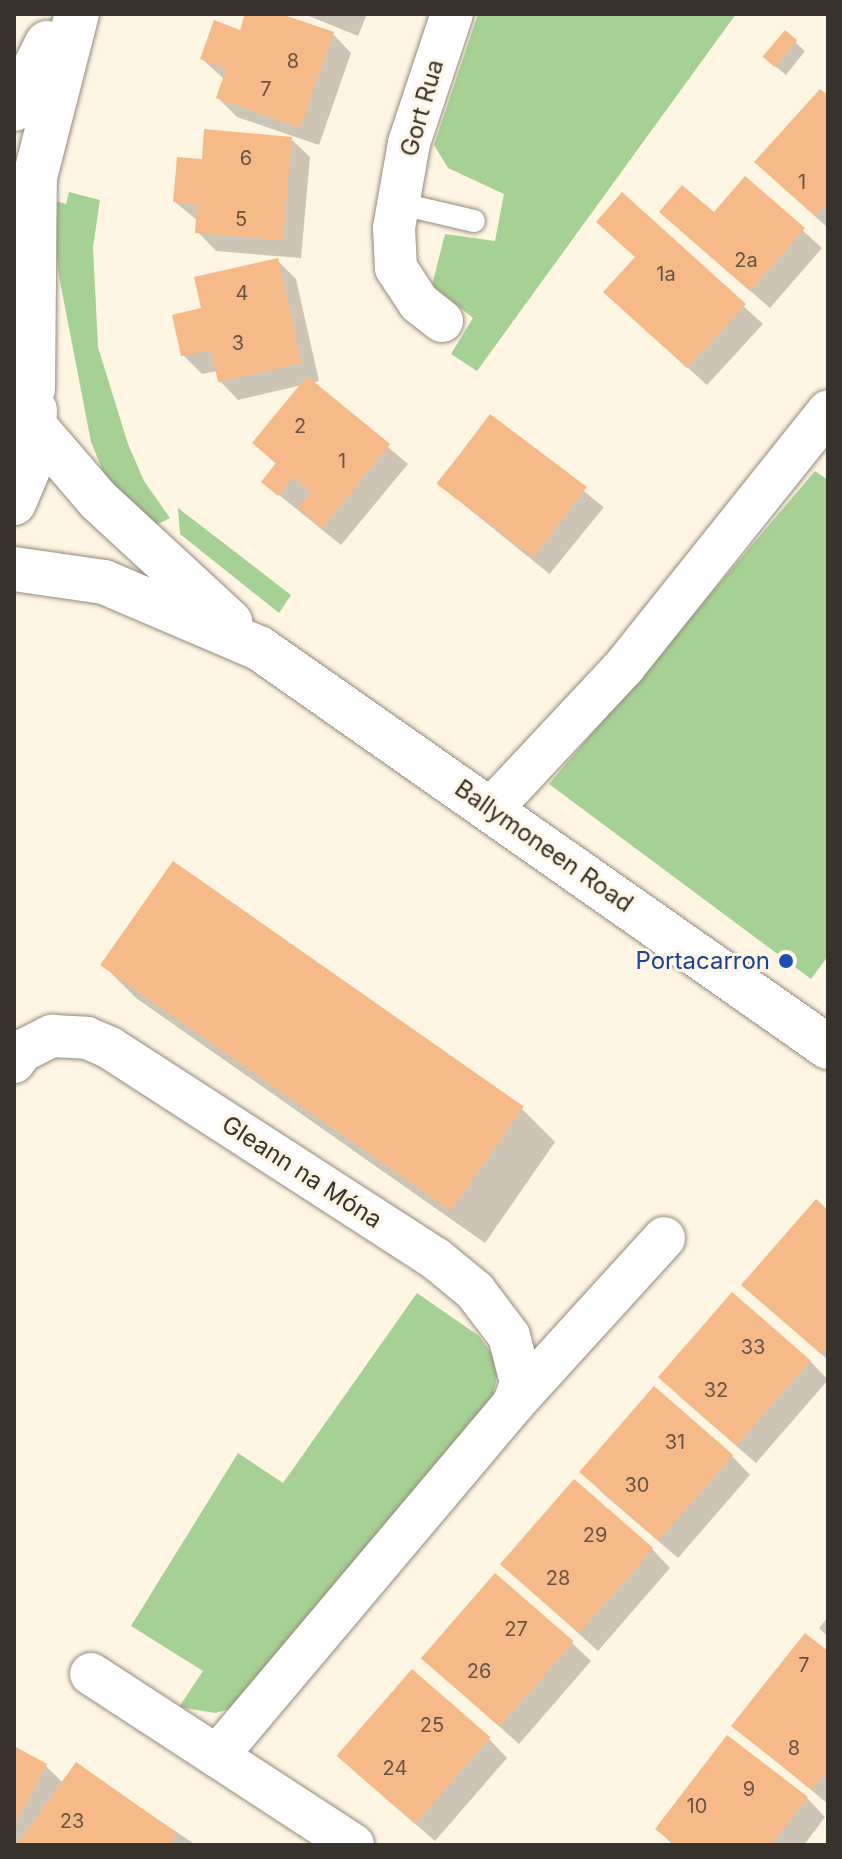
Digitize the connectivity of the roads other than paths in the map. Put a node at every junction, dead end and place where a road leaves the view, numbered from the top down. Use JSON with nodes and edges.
{"nodes":[{"id":1,"x":61,"y":14,"type":"edge"},
{"id":2,"x":77,"y":14,"type":"edge"},
{"id":3,"x":452,"y":14,"type":"edge"},
{"id":4,"x":14,"y":109,"type":"edge"},
{"id":5,"x":397,"y":203,"type":"junction"},
{"id":6,"x":474,"y":221,"type":"dead end"},
{"id":7,"x":442,"y":321,"type":"dead end"},
{"id":8,"x":14,"y":347,"type":"edge"},
{"id":9,"x":35,"y":409,"type":"junction"},
{"id":10,"x":828,"y":411,"type":"edge"},
{"id":11,"x":14,"y":503,"type":"edge"},
{"id":12,"x":14,"y":569,"type":"edge"},
{"id":13,"x":259,"y":648,"type":"junction"},
{"id":14,"x":491,"y":809,"type":"junction"},
{"id":15,"x":828,"y":1047,"type":"edge"},
{"id":16,"x":14,"y":1062,"type":"edge"},
{"id":17,"x":664,"y":1238,"type":"dead end"},
{"id":18,"x":514,"y":1403,"type":"junction"},
{"id":19,"x":91,"y":1674,"type":"dead end"},
{"id":20,"x":217,"y":1756,"type":"junction"},
{"id":21,"x":353,"y":1845,"type":"edge"}],
"edges":[{"from":1,"to":4,"type":"street"},
{"from":2,"to":9,"type":"street"},
{"from":3,"to":5,"type":"street","name":"Gort Rua"},
{"from":5,"to":6,"type":"lane"},
{"from":5,"to":7,"type":"street","name":"Gort Rua"},
{"from":8,"to":9,"type":"street","name":"Ballymoneen Road"},
{"from":9,"to":11,"type":"street"},
{"from":9,"to":13,"type":"street","name":"Ballymoneen Road"},
{"from":10,"to":14,"type":"street"},
{"from":12,"to":13,"type":"street","name":"Ballymoneen Road"},
{"from":13,"to":14,"type":"street","name":"Ballymoneen Road"},
{"from":14,"to":15,"type":"street","name":"Ballymoneen Road"},
{"from":16,"to":18,"type":"street","name":"Gleann na Móna"},
{"from":17,"to":18,"type":"street"},
{"from":18,"to":20,"type":"street"},
{"from":19,"to":20,"type":"street"},
{"from":20,"to":21,"type":"street"}]}
